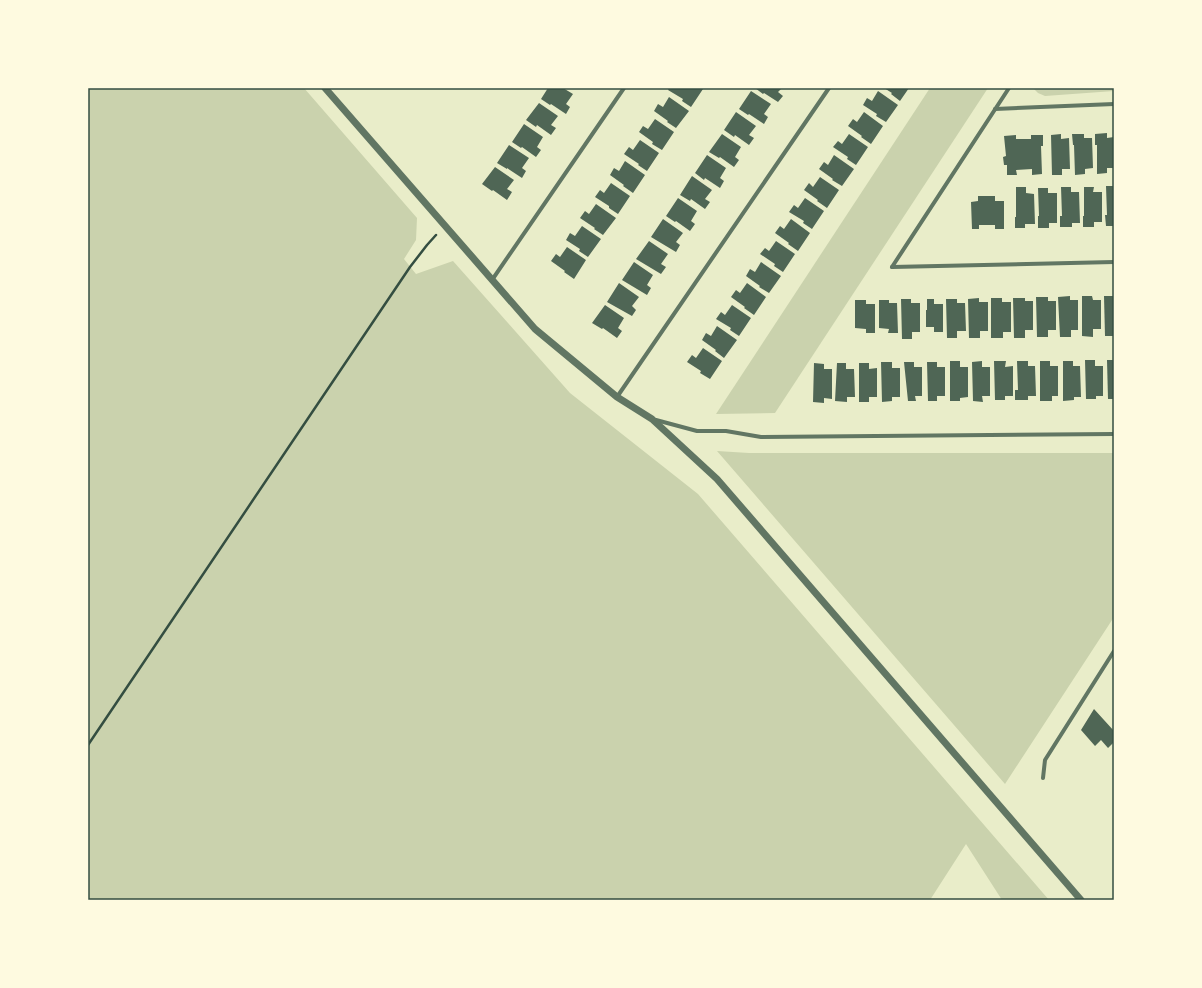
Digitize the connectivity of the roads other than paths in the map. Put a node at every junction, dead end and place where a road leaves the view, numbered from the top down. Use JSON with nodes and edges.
{"nodes":[{"id":1,"x":325,"y":88,"type":"edge"},
{"id":2,"x":624,"y":88,"type":"edge"},
{"id":3,"x":829,"y":88,"type":"edge"},
{"id":4,"x":1009,"y":88,"type":"edge"},
{"id":5,"x":1114,"y":104,"type":"edge"},
{"id":6,"x":995,"y":109,"type":"junction"},
{"id":7,"x":1114,"y":262,"type":"edge"},
{"id":8,"x":492,"y":280,"type":"junction"},
{"id":9,"x":617,"y":397,"type":"junction"},
{"id":10,"x":652,"y":419,"type":"junction"},
{"id":11,"x":1114,"y":434,"type":"edge"},
{"id":12,"x":1114,"y":651,"type":"edge"},
{"id":13,"x":1043,"y":778,"type":"dead end"},
{"id":14,"x":1081,"y":900,"type":"edge"}],
"edges":[{"from":1,"to":8,"type":"street"},
{"from":2,"to":8,"type":"street"},
{"from":3,"to":9,"type":"street"},
{"from":4,"to":6,"type":"street"},
{"from":5,"to":6,"type":"street"},
{"from":6,"to":7,"type":"street"},
{"from":8,"to":9,"type":"street"},
{"from":9,"to":10,"type":"street"},
{"from":10,"to":11,"type":"street"},
{"from":10,"to":14,"type":"street"},
{"from":12,"to":13,"type":"street"}]}
